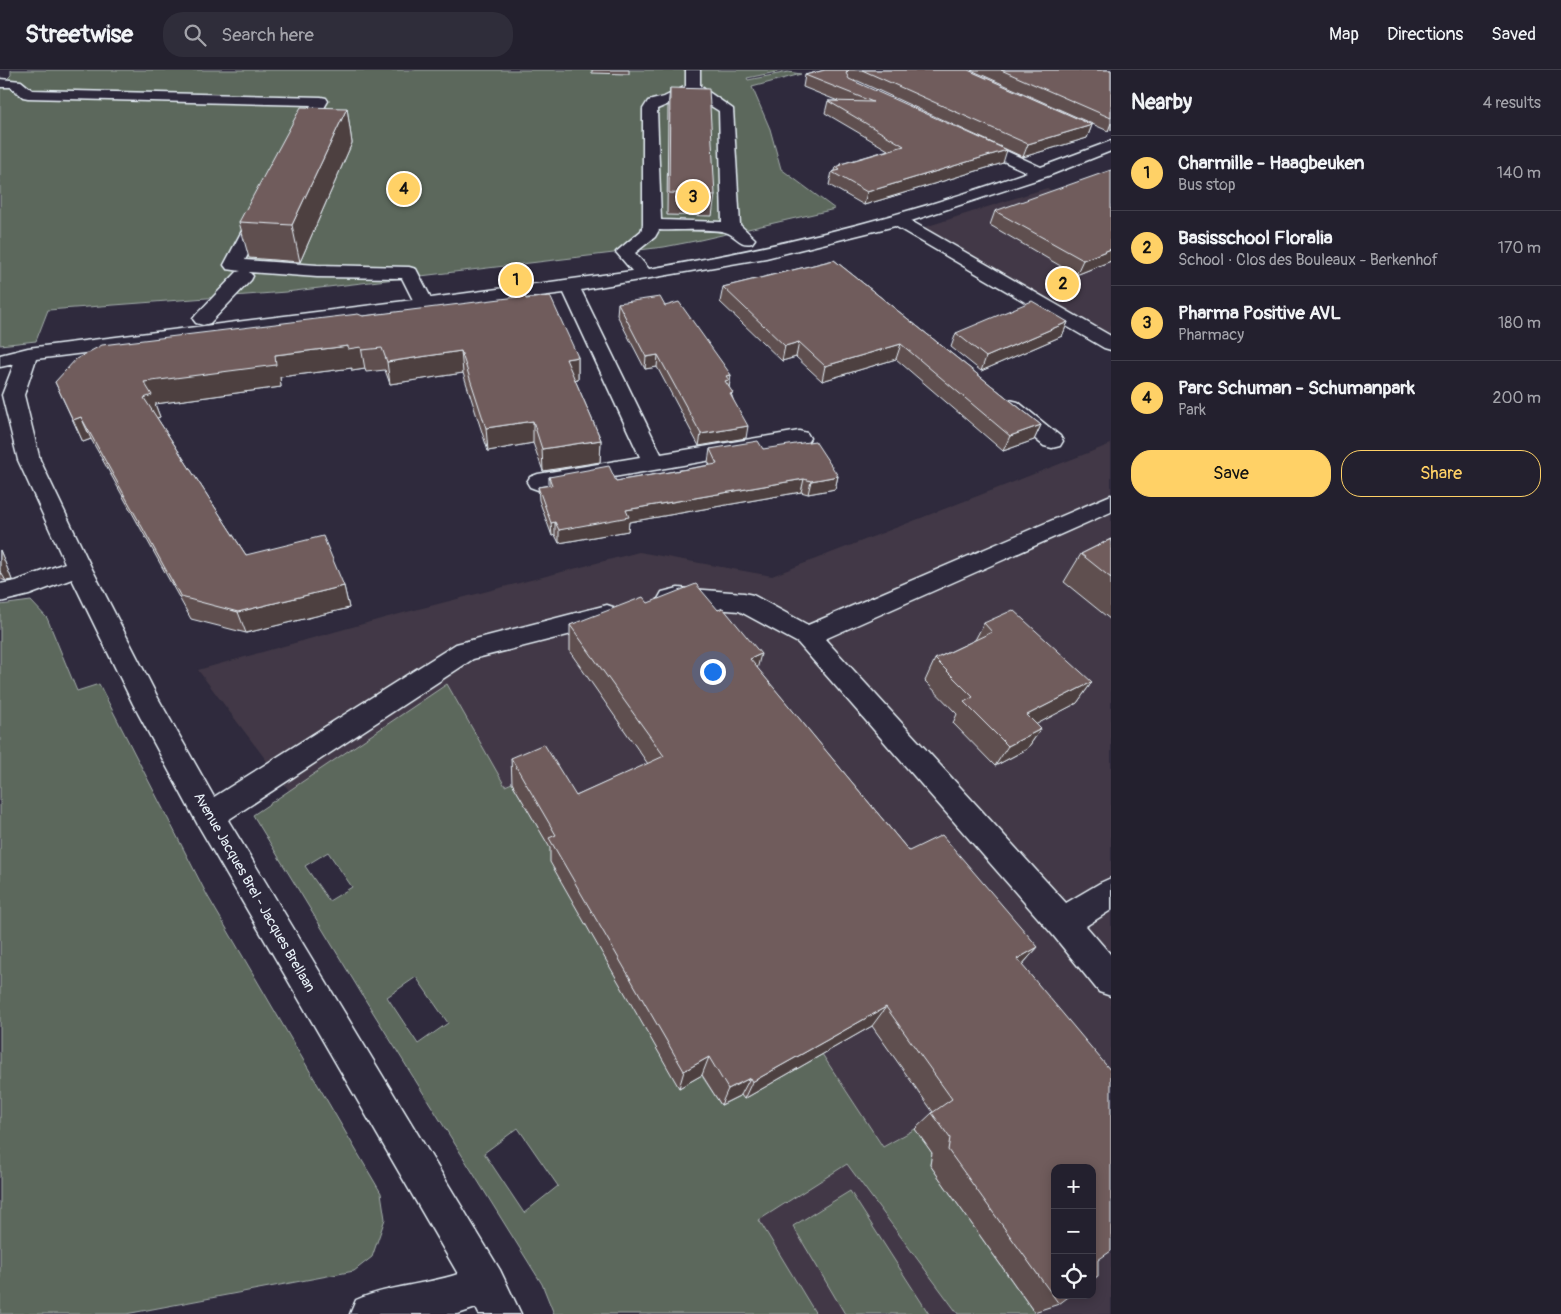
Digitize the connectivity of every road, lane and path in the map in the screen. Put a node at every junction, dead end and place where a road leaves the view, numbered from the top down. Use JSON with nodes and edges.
{"nodes":[{"id":1,"x":693,"y":70,"type":"edge"},
{"id":2,"x":0,"y":83,"type":"edge"},
{"id":3,"x":693,"y":88,"type":"junction"},
{"id":4,"x":961,"y":136,"type":"edge"},
{"id":5,"x":1108,"y":141,"type":"edge"},
{"id":6,"x":289,"y":156,"type":"edge"},
{"id":7,"x":1042,"y":173,"type":"junction"},
{"id":8,"x":268,"y":198,"type":"edge"},
{"id":9,"x":895,"y":219,"type":"junction"},
{"id":10,"x":652,"y":225,"type":"junction"},
{"id":11,"x":731,"y":228,"type":"junction"},
{"id":12,"x":765,"y":253,"type":"junction"},
{"id":13,"x":645,"y":275,"type":"junction"},
{"id":14,"x":244,"y":276,"type":"dead end"},
{"id":15,"x":214,"y":284,"type":"dead end"},
{"id":16,"x":570,"y":286,"type":"junction"},
{"id":17,"x":424,"y":305,"type":"junction"},
{"id":18,"x":203,"y":325,"type":"junction"},
{"id":19,"x":1111,"y":344,"type":"edge"},
{"id":20,"x":28,"y":354,"type":"junction"},
{"id":21,"x":0,"y":361,"type":"edge"},
{"id":22,"x":998,"y":398,"type":"edge"},
{"id":23,"x":0,"y":415,"type":"edge"},
{"id":24,"x":799,"y":438,"type":"dead end"},
{"id":25,"x":1052,"y":441,"type":"dead end"},
{"id":26,"x":29,"y":460,"type":"junction"},
{"id":27,"x":654,"y":462,"type":"junction"},
{"id":28,"x":538,"y":482,"type":"dead end"},
{"id":29,"x":1111,"y":503,"type":"edge"},
{"id":30,"x":79,"y":567,"type":"junction"},
{"id":31,"x":0,"y":593,"type":"edge"},
{"id":32,"x":807,"y":636,"type":"junction"},
{"id":33,"x":210,"y":816,"type":"junction"},
{"id":34,"x":1111,"y":893,"type":"edge"},
{"id":35,"x":1063,"y":923,"type":"junction"},
{"id":36,"x":1111,"y":980,"type":"edge"},
{"id":37,"x":493,"y":1299,"type":"edge"},
{"id":38,"x":370,"y":1314,"type":"edge"}],
"edges":[{"from":1,"to":3,"type":"street"},
{"from":2,"to":6,"type":"street"},
{"from":3,"to":10,"type":"street"},
{"from":3,"to":11,"type":"street"},
{"from":4,"to":7,"type":"street"},
{"from":5,"to":7,"type":"street"},
{"from":7,"to":9,"type":"street"},
{"from":8,"to":17,"type":"street"},
{"from":9,"to":12,"type":"street"},
{"from":9,"to":19,"type":"street"},
{"from":10,"to":11,"type":"street"},
{"from":10,"to":13,"type":"street"},
{"from":11,"to":12,"type":"street"},
{"from":12,"to":13,"type":"street"},
{"from":13,"to":16,"type":"street"},
{"from":14,"to":18,"type":"street"},
{"from":15,"to":18,"type":"street"},
{"from":16,"to":17,"type":"street"},
{"from":16,"to":27,"type":"street"},
{"from":17,"to":18,"type":"street"},
{"from":18,"to":20,"type":"street"},
{"from":20,"to":21,"type":"street"},
{"from":20,"to":26,"type":"street","name":"Avenue Jacques Brel - Jacques Brellaan"},
{"from":22,"to":25,"type":"street"},
{"from":23,"to":26,"type":"street","name":"Avenue Jacques Brel - Jacques Brellaan"},
{"from":24,"to":27,"type":"street"},
{"from":26,"to":30,"type":"street","name":"Avenue Jacques Brel - Jacques Brellaan"},
{"from":27,"to":28,"type":"street"},
{"from":29,"to":32,"type":"street"},
{"from":30,"to":31,"type":"street"},
{"from":30,"to":33,"type":"street","name":"Avenue Jacques Brel - Jacques Brellaan"},
{"from":32,"to":33,"type":"street"},
{"from":32,"to":35,"type":"street"},
{"from":33,"to":37,"type":"street","name":"Avenue Jacques Brel - Jacques Brellaan"},
{"from":34,"to":35,"type":"street"},
{"from":35,"to":36,"type":"street"},
{"from":37,"to":38,"type":"street"}]}
